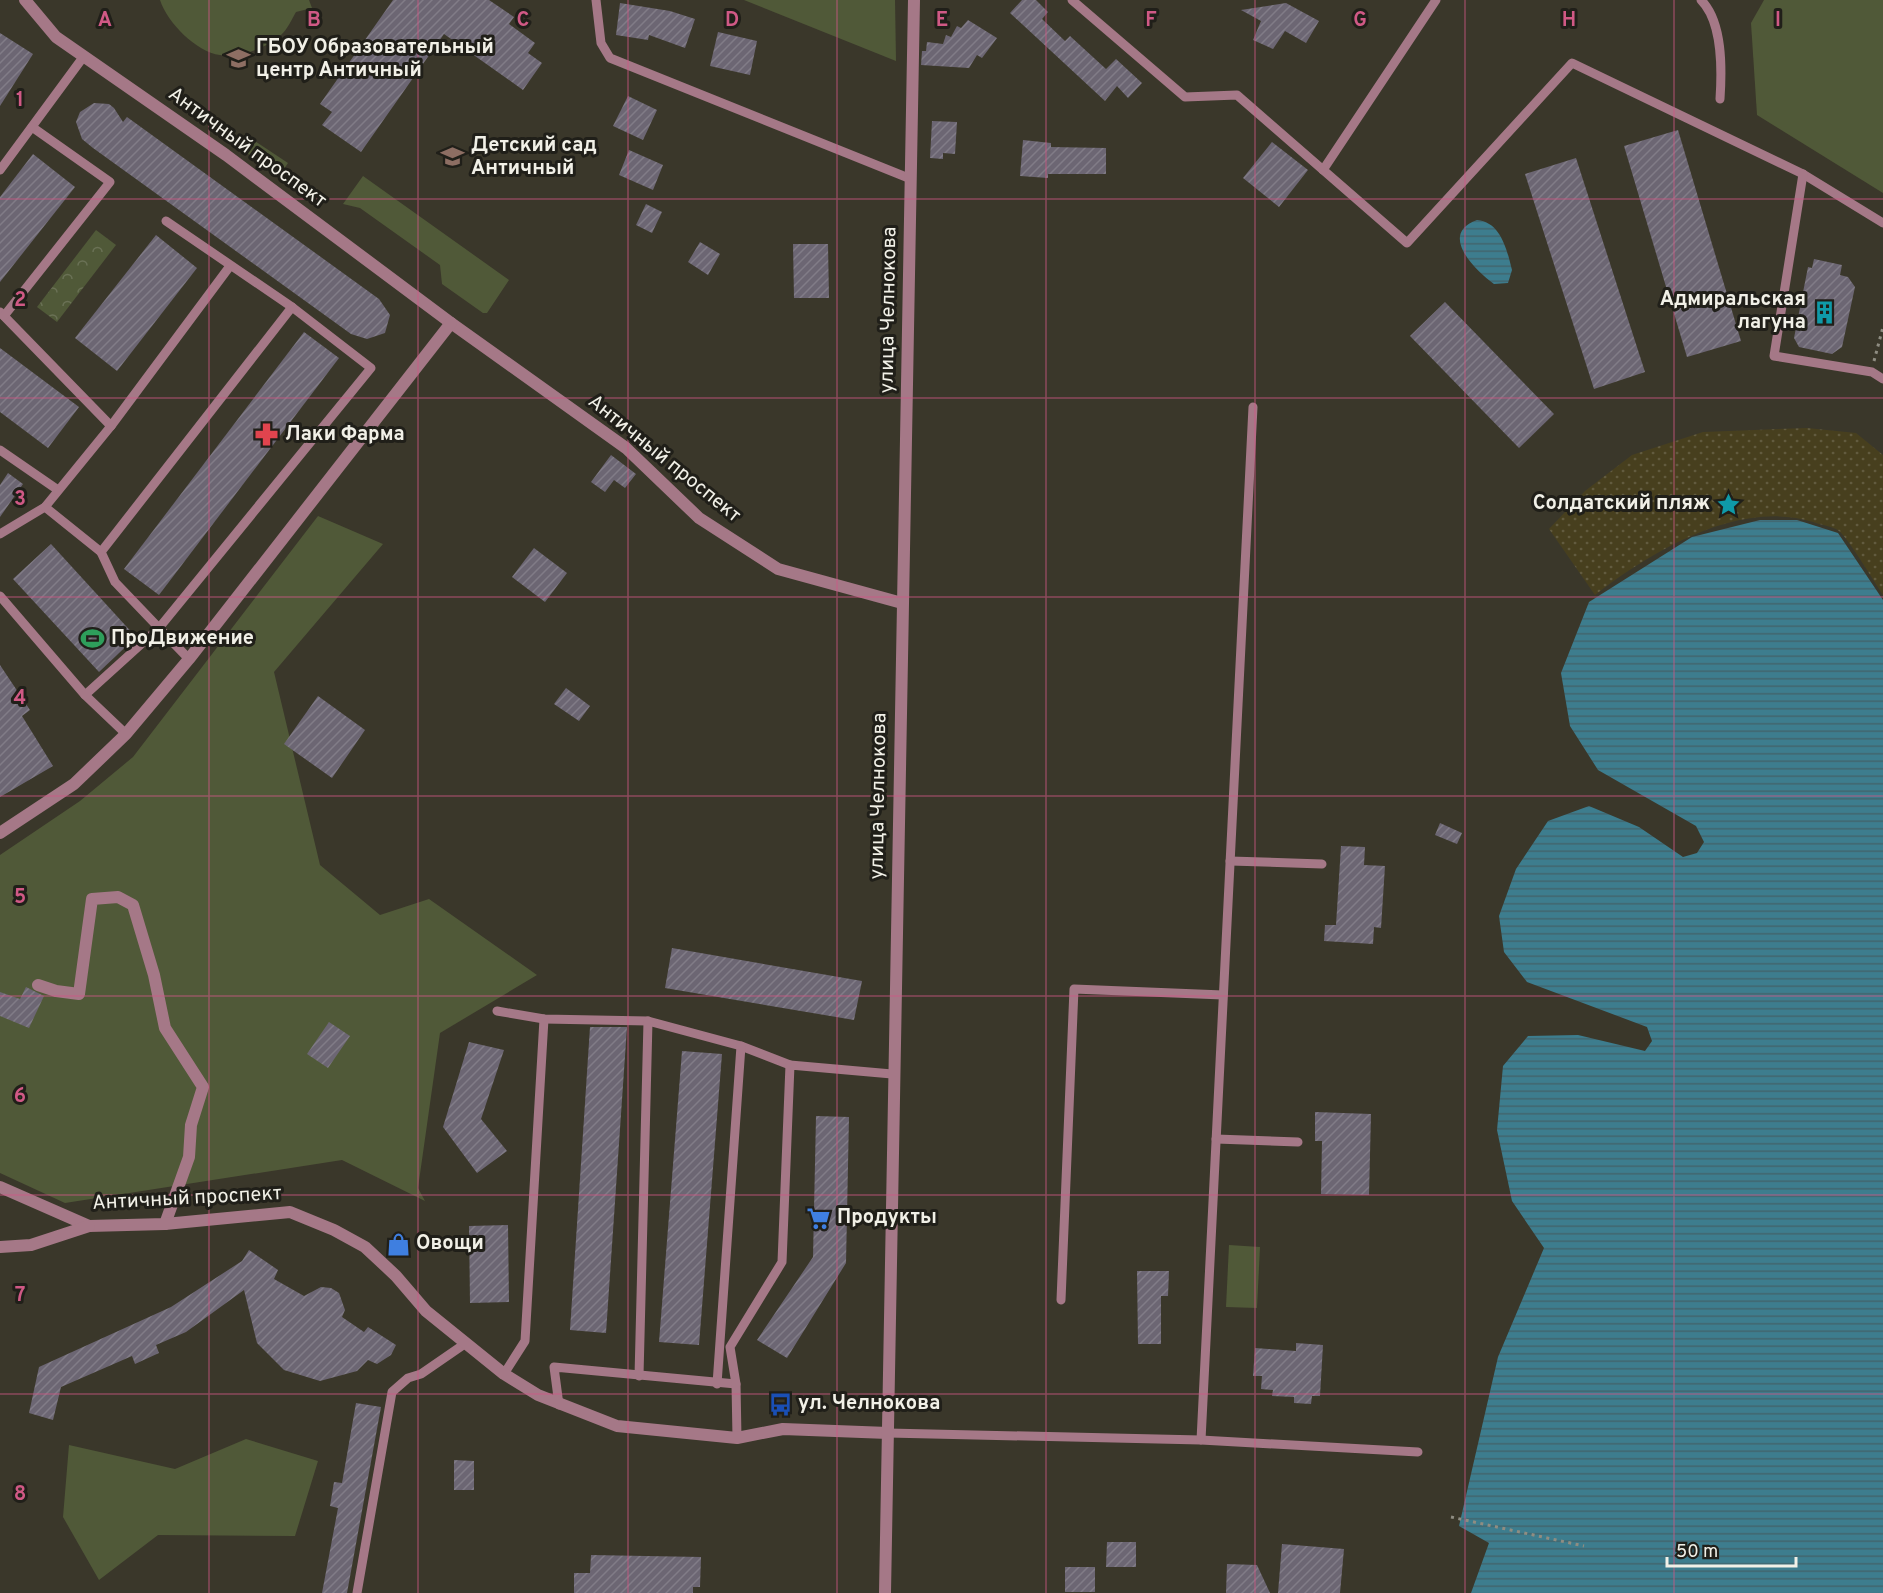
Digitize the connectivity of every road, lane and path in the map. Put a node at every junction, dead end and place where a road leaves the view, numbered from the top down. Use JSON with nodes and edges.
{"nodes":[{"id":1,"x":25,"y":0,"type":"edge"},
{"id":2,"x":596,"y":0,"type":"edge"},
{"id":3,"x":914,"y":0,"type":"edge"},
{"id":4,"x":1072,"y":0,"type":"edge"},
{"id":5,"x":1436,"y":0,"type":"edge"},
{"id":6,"x":1701,"y":0,"type":"edge"},
{"id":7,"x":84,"y":56,"type":"junction"},
{"id":8,"x":1720,"y":99,"type":"dead end"},
{"id":9,"x":32,"y":127,"type":"junction"},
{"id":10,"x":0,"y":170,"type":"edge"},
{"id":11,"x":1323,"y":170,"type":"junction"},
{"id":12,"x":1803,"y":174,"type":"junction"},
{"id":13,"x":911,"y":178,"type":"junction"},
{"id":14,"x":166,"y":221,"type":"dead end"},
{"id":15,"x":1883,"y":223,"type":"edge"},
{"id":16,"x":230,"y":266,"type":"junction"},
{"id":17,"x":292,"y":307,"type":"junction"},
{"id":18,"x":2,"y":314,"type":"edge"},
{"id":19,"x":451,"y":323,"type":"junction"},
{"id":20,"x":1883,"y":327,"type":"edge"},
{"id":21,"x":1872,"y":372,"type":"junction"},
{"id":22,"x":1883,"y":379,"type":"edge"},
{"id":23,"x":1253,"y":407,"type":"dead end"},
{"id":24,"x":111,"y":426,"type":"junction"},
{"id":25,"x":0,"y":450,"type":"edge"},
{"id":26,"x":58,"y":490,"type":"junction"},
{"id":27,"x":45,"y":507,"type":"junction"},
{"id":28,"x":0,"y":534,"type":"edge"},
{"id":29,"x":101,"y":552,"type":"junction"},
{"id":30,"x":0,"y":596,"type":"edge"},
{"id":31,"x":902,"y":603,"type":"junction"},
{"id":32,"x":159,"y":628,"type":"junction"},
{"id":33,"x":189,"y":659,"type":"junction"},
{"id":34,"x":85,"y":695,"type":"junction"},
{"id":35,"x":126,"y":734,"type":"junction"},
{"id":36,"x":0,"y":833,"type":"edge"},
{"id":37,"x":1230,"y":861,"type":"junction"},
{"id":38,"x":1322,"y":864,"type":"dead end"},
{"id":39,"x":38,"y":985,"type":"dead end"},
{"id":40,"x":1223,"y":994,"type":"junction"},
{"id":41,"x":497,"y":1011,"type":"dead end"},
{"id":42,"x":544,"y":1019,"type":"junction"},
{"id":43,"x":648,"y":1021,"type":"junction"},
{"id":44,"x":741,"y":1046,"type":"junction"},
{"id":45,"x":790,"y":1065,"type":"junction"},
{"id":46,"x":892,"y":1074,"type":"junction"},
{"id":47,"x":1216,"y":1139,"type":"junction"},
{"id":48,"x":1298,"y":1142,"type":"dead end"},
{"id":49,"x":0,"y":1187,"type":"edge"},
{"id":50,"x":165,"y":1224,"type":"junction"},
{"id":51,"x":88,"y":1226,"type":"junction"},
{"id":52,"x":0,"y":1247,"type":"edge"},
{"id":53,"x":1061,"y":1300,"type":"dead end"},
{"id":54,"x":466,"y":1343,"type":"junction"},
{"id":55,"x":504,"y":1374,"type":"junction"},
{"id":56,"x":639,"y":1376,"type":"junction"},
{"id":57,"x":717,"y":1384,"type":"junction"},
{"id":58,"x":736,"y":1384,"type":"junction"},
{"id":59,"x":559,"y":1405,"type":"junction"},
{"id":60,"x":888,"y":1433,"type":"junction"},
{"id":61,"x":737,"y":1438,"type":"junction"},
{"id":62,"x":1201,"y":1440,"type":"junction"},
{"id":63,"x":1418,"y":1452,"type":"dead end"},
{"id":64,"x":1451,"y":1517,"type":"dead end"},
{"id":65,"x":1584,"y":1546,"type":"dead end"},
{"id":66,"x":357,"y":1593,"type":"edge"},
{"id":67,"x":885,"y":1593,"type":"edge"}],
"edges":[{"from":1,"to":7,"type":"street","name":"Античный проспект"},
{"from":2,"to":13,"type":"lane"},
{"from":3,"to":13,"type":"street","name":"улица Челнокова"},
{"from":4,"to":11,"type":"lane"},
{"from":5,"to":11,"type":"lane"},
{"from":6,"to":8,"type":"lane"},
{"from":7,"to":9,"type":"lane"},
{"from":7,"to":19,"type":"street","name":"Античный проспект"},
{"from":9,"to":10,"type":"lane"},
{"from":9,"to":18,"type":"lane"},
{"from":11,"to":12,"type":"lane"},
{"from":12,"to":15,"type":"lane"},
{"from":12,"to":21,"type":"lane"},
{"from":13,"to":31,"type":"street","name":"улица Челнокова"},
{"from":14,"to":16,"type":"lane"},
{"from":16,"to":17,"type":"lane"},
{"from":16,"to":24,"type":"lane"},
{"from":17,"to":29,"type":"lane"},
{"from":17,"to":32,"type":"lane"},
{"from":18,"to":24,"type":"lane"},
{"from":19,"to":31,"type":"street","name":"Античный проспект"},
{"from":19,"to":33,"type":"street"},
{"from":20,"to":21,"type":"path"},
{"from":21,"to":22,"type":"lane"},
{"from":23,"to":37,"type":"lane"},
{"from":24,"to":26,"type":"lane"},
{"from":25,"to":26,"type":"lane"},
{"from":26,"to":27,"type":"lane"},
{"from":27,"to":28,"type":"lane"},
{"from":27,"to":29,"type":"lane"},
{"from":29,"to":32,"type":"lane"},
{"from":30,"to":34,"type":"lane"},
{"from":31,"to":46,"type":"street","name":"улица Челнокова"},
{"from":32,"to":33,"type":"lane"},
{"from":32,"to":34,"type":"lane"},
{"from":33,"to":35,"type":"street"},
{"from":34,"to":35,"type":"lane"},
{"from":35,"to":36,"type":"street"},
{"from":37,"to":38,"type":"lane"},
{"from":37,"to":40,"type":"lane"},
{"from":39,"to":50,"type":"street"},
{"from":40,"to":47,"type":"lane"},
{"from":40,"to":53,"type":"lane"},
{"from":41,"to":42,"type":"lane"},
{"from":42,"to":43,"type":"lane"},
{"from":42,"to":55,"type":"lane"},
{"from":43,"to":44,"type":"lane"},
{"from":43,"to":56,"type":"lane"},
{"from":44,"to":45,"type":"lane"},
{"from":44,"to":57,"type":"lane"},
{"from":45,"to":46,"type":"lane"},
{"from":45,"to":58,"type":"lane"},
{"from":46,"to":60,"type":"street","name":"улица Челнокова"},
{"from":47,"to":48,"type":"lane"},
{"from":47,"to":62,"type":"lane"},
{"from":49,"to":51,"type":"street","name":"Античный проспект"},
{"from":50,"to":51,"type":"street","name":"Античный проспект"},
{"from":50,"to":54,"type":"street","name":"Античный проспект"},
{"from":51,"to":52,"type":"street"},
{"from":54,"to":55,"type":"street","name":"Античный проспект"},
{"from":54,"to":66,"type":"lane"},
{"from":55,"to":59,"type":"street","name":"Античный проспект"},
{"from":56,"to":57,"type":"lane"},
{"from":56,"to":59,"type":"lane"},
{"from":57,"to":58,"type":"lane"},
{"from":58,"to":61,"type":"lane"},
{"from":59,"to":61,"type":"street","name":"Античный проспект"},
{"from":60,"to":61,"type":"street","name":"Античный проспект"},
{"from":60,"to":62,"type":"lane"},
{"from":60,"to":67,"type":"street","name":"улица Челнокова"},
{"from":62,"to":63,"type":"lane"},
{"from":64,"to":65,"type":"path"}]}
